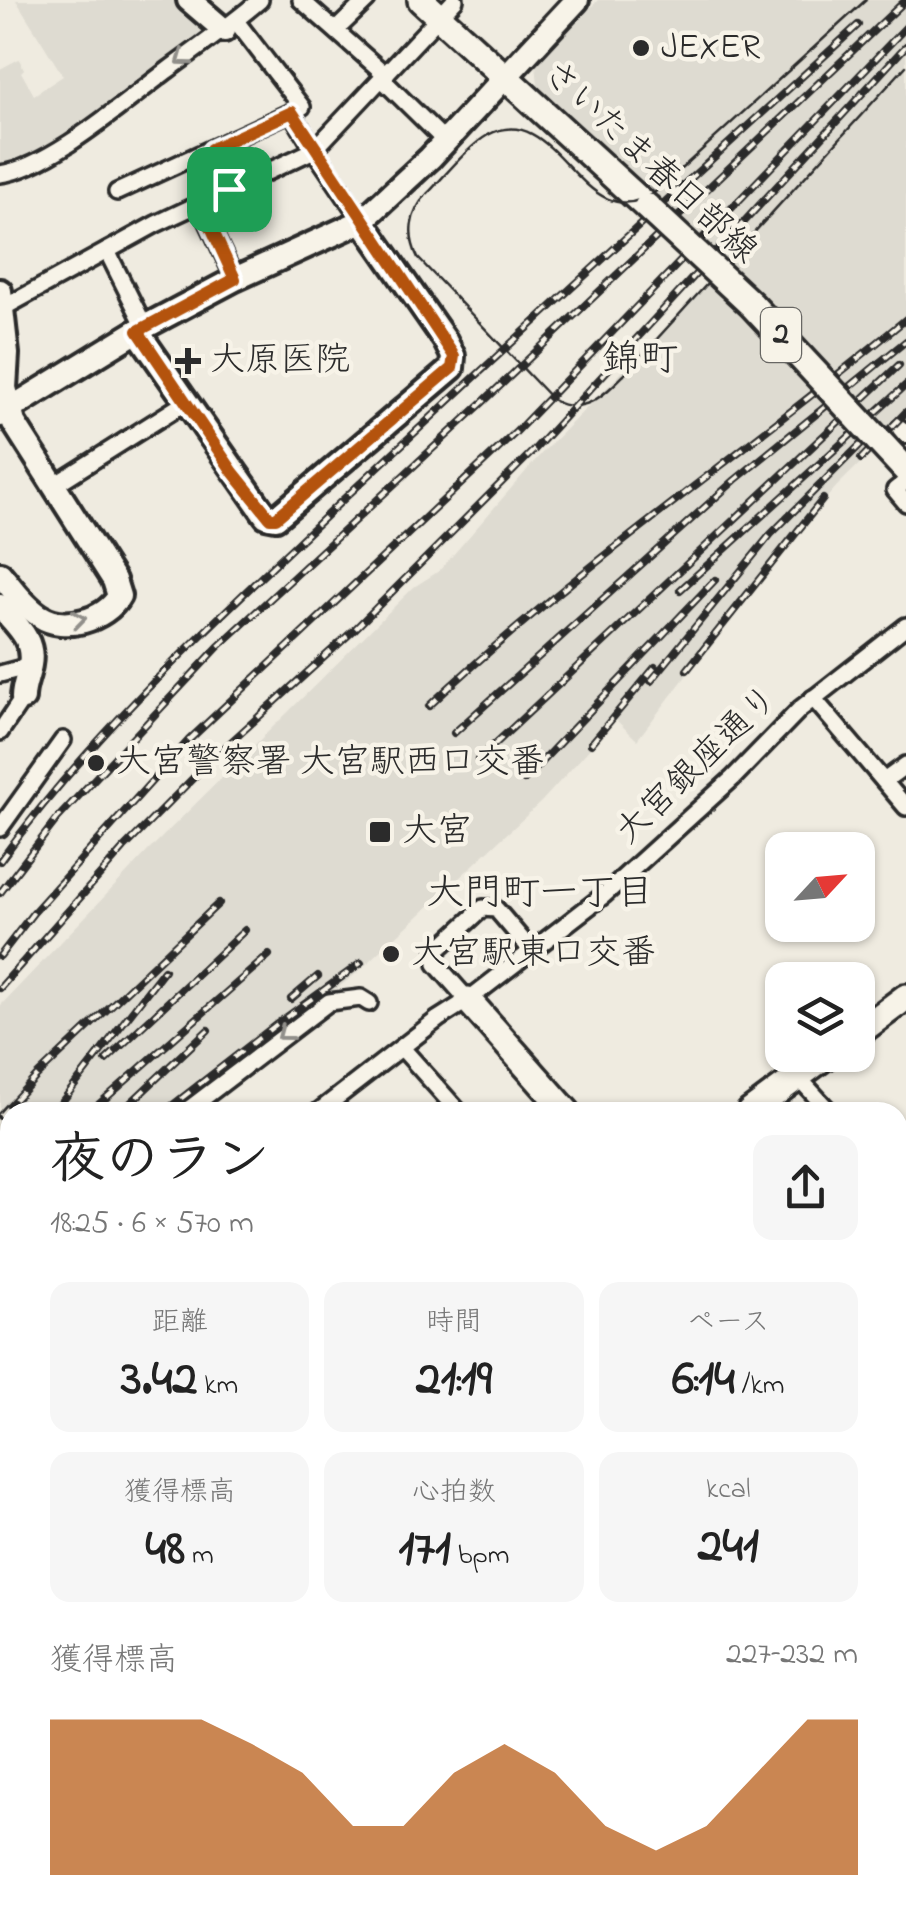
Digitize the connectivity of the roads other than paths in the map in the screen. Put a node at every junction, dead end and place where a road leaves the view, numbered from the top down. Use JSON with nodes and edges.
{"nodes":[{"id":1,"x":189,"y":0,"type":"edge"},
{"id":2,"x":260,"y":0,"type":"edge"},
{"id":3,"x":301,"y":0,"type":"edge"},
{"id":4,"x":367,"y":0,"type":"edge"},
{"id":5,"x":569,"y":2,"type":"edge"},
{"id":6,"x":438,"y":6,"type":"edge"},
{"id":7,"x":230,"y":25,"type":"junction"},
{"id":8,"x":337,"y":29,"type":"junction"},
{"id":9,"x":384,"y":77,"type":"junction"},
{"id":10,"x":506,"y":78,"type":"junction"},
{"id":11,"x":292,"y":112,"type":"junction"},
{"id":12,"x":446,"y":142,"type":"junction"},
{"id":13,"x":211,"y":149,"type":"junction"},
{"id":14,"x":314,"y":150,"type":"junction"},
{"id":15,"x":0,"y":174,"type":"edge"},
{"id":16,"x":229,"y":189,"type":"junction"},
{"id":17,"x":118,"y":192,"type":"dead end"},
{"id":18,"x":200,"y":203,"type":"junction"},
{"id":19,"x":362,"y":221,"type":"junction"},
{"id":20,"x":107,"y":252,"type":"junction"},
{"id":21,"x":235,"y":279,"type":"junction"},
{"id":22,"x":1,"y":299,"type":"edge"},
{"id":23,"x":142,"y":329,"type":"junction"},
{"id":24,"x":186,"y":402,"type":"junction"},
{"id":25,"x":8,"y":416,"type":"edge"},
{"id":26,"x":906,"y":470,"type":"edge"},
{"id":27,"x":906,"y":480,"type":"edge"},
{"id":28,"x":53,"y":486,"type":"junction"},
{"id":29,"x":906,"y":503,"type":"edge"},
{"id":30,"x":0,"y":574,"type":"edge"},
{"id":31,"x":0,"y":606,"type":"edge"},
{"id":32,"x":905,"y":629,"type":"edge"},
{"id":33,"x":30,"y":666,"type":"junction"},
{"id":34,"x":0,"y":674,"type":"edge"},
{"id":35,"x":22,"y":698,"type":"joint"},
{"id":36,"x":813,"y":698,"type":"junction"},
{"id":37,"x":0,"y":732,"type":"edge"},
{"id":38,"x":63,"y":740,"type":"dead end"},
{"id":39,"x":906,"y":765,"type":"edge"},
{"id":40,"x":884,"y":781,"type":"junction"},
{"id":41,"x":906,"y":807,"type":"edge"},
{"id":42,"x":0,"y":828,"type":"edge"},
{"id":43,"x":532,"y":950,"type":"junction"},
{"id":44,"x":468,"y":1000,"type":"junction"},
{"id":45,"x":370,"y":1003,"type":"dead end"},
{"id":46,"x":898,"y":1008,"type":"edge"},
{"id":47,"x":875,"y":1022,"type":"edge"},
{"id":48,"x":404,"y":1046,"type":"junction"},
{"id":49,"x":805,"y":1072,"type":"edge"},
{"id":50,"x":798,"y":1077,"type":"junction"},
{"id":51,"x":198,"y":1102,"type":"edge"},
{"id":52,"x":331,"y":1102,"type":"edge"},
{"id":53,"x":452,"y":1102,"type":"edge"},
{"id":54,"x":559,"y":1102,"type":"edge"},
{"id":55,"x":764,"y":1102,"type":"edge"},
{"id":56,"x":821,"y":1102,"type":"edge"}],
"edges":[{"from":1,"to":7,"type":"street"},
{"from":2,"to":7,"type":"street"},
{"from":3,"to":8,"type":"street"},
{"from":4,"to":8,"type":"street"},
{"from":5,"to":10,"type":"street"},
{"from":6,"to":9,"type":"street"},
{"from":6,"to":10,"type":"main road","name":"さいたま春日部線","number":"2"},
{"from":7,"to":11,"type":"street"},
{"from":7,"to":15,"type":"street","one_way":true},
{"from":8,"to":9,"type":"street"},
{"from":9,"to":12,"type":"street"},
{"from":9,"to":14,"type":"street"},
{"from":10,"to":12,"type":"street"},
{"from":10,"to":26,"type":"main road","name":"さいたま春日部線","number":"2","bridge":true},
{"from":11,"to":13,"type":"street"},
{"from":11,"to":14,"type":"street"},
{"from":12,"to":19,"type":"street"},
{"from":13,"to":16,"type":"street"},
{"from":13,"to":17,"type":"street"},
{"from":14,"to":16,"type":"street"},
{"from":14,"to":19,"type":"street"},
{"from":16,"to":18,"type":"street"},
{"from":18,"to":20,"type":"street"},
{"from":18,"to":21,"type":"street"},
{"from":19,"to":21,"type":"street"},
{"from":19,"to":24,"type":"street"},
{"from":20,"to":22,"type":"street"},
{"from":20,"to":23,"type":"street"},
{"from":21,"to":23,"type":"street"},
{"from":22,"to":25,"type":"street"},
{"from":23,"to":24,"type":"street"},
{"from":23,"to":25,"type":"street"},
{"from":24,"to":28,"type":"street"},
{"from":25,"to":28,"type":"street"},
{"from":27,"to":29,"type":"street"},
{"from":30,"to":28,"type":"street","one_way":true},
{"from":31,"to":33,"type":"street"},
{"from":32,"to":36,"type":"street","name":"大宮銀座通り"},
{"from":33,"to":34,"type":"street"},
{"from":33,"to":35,"type":"street"},
{"from":35,"to":37,"type":"street"},
{"from":36,"to":40,"type":"street"},
{"from":36,"to":43,"type":"street","name":"大宮銀座通り"},
{"from":38,"to":42,"type":"street"},
{"from":39,"to":40,"type":"street"},
{"from":40,"to":41,"type":"street"},
{"from":43,"to":44,"type":"street","name":"大宮銀座通り"},
{"from":43,"to":44,"type":"street"},
{"from":44,"to":48,"type":"street","name":"大宮銀座通り"},
{"from":44,"to":54,"type":"main road"},
{"from":45,"to":51,"type":"street","one_way":true},
{"from":46,"to":47,"type":"main road"},
{"from":48,"to":52,"type":"street","name":"大宮銀座通り"},
{"from":48,"to":53,"type":"street"},
{"from":49,"to":50,"type":"main road"},
{"from":50,"to":55,"type":"main road"},
{"from":50,"to":56,"type":"street"}]}
